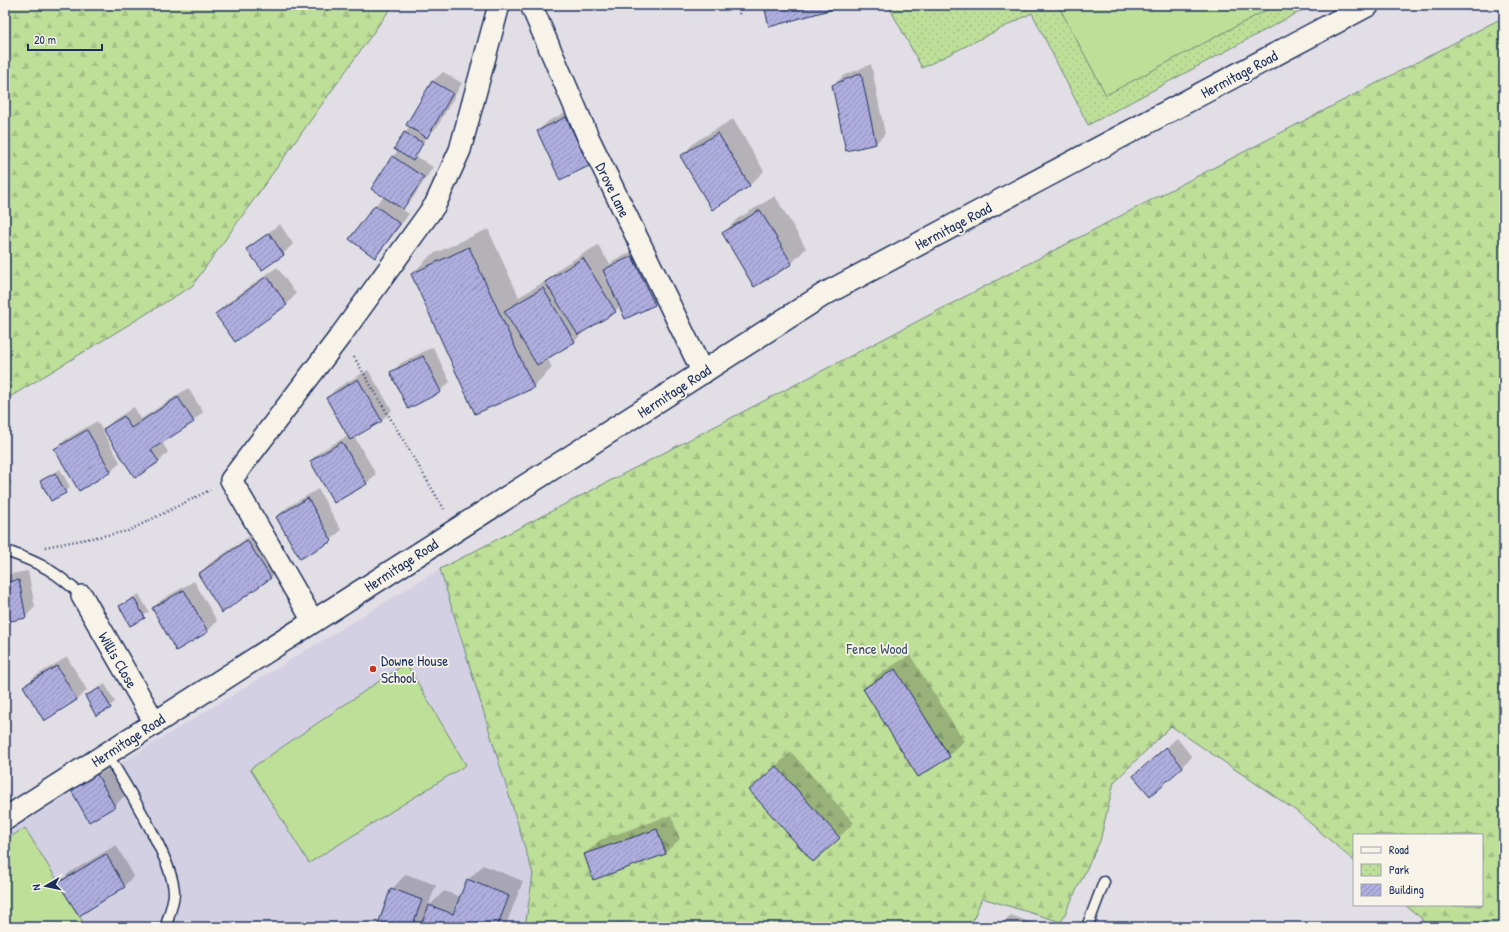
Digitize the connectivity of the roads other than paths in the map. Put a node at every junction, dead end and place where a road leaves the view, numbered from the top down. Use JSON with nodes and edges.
{"nodes":[{"id":1,"x":499,"y":5,"type":"edge"},
{"id":2,"x":531,"y":5,"type":"edge"},
{"id":3,"x":1368,"y":5,"type":"edge"},
{"id":4,"x":703,"y":373,"type":"junction"},
{"id":5,"x":7,"y":553,"type":"edge"},
{"id":6,"x":82,"y":596,"type":"joint"},
{"id":7,"x":313,"y":621,"type":"junction"},
{"id":8,"x":155,"y":723,"type":"junction"},
{"id":9,"x":107,"y":754,"type":"junction"},
{"id":10,"x":5,"y":818,"type":"edge"},
{"id":11,"x":1104,"y":882,"type":"dead end"},
{"id":12,"x":166,"y":927,"type":"edge"},
{"id":13,"x":1086,"y":927,"type":"edge"}],
"edges":[{"from":1,"to":7,"type":"street"},
{"from":2,"to":4,"type":"street","name":"Drove Lane"},
{"from":3,"to":4,"type":"street","name":"Hermitage Road"},
{"from":4,"to":7,"type":"street","name":"Hermitage Road"},
{"from":5,"to":6,"type":"lane"},
{"from":6,"to":8,"type":"street","name":"Willis Close"},
{"from":7,"to":8,"type":"street","name":"Hermitage Road"},
{"from":8,"to":9,"type":"street","name":"Hermitage Road"},
{"from":9,"to":10,"type":"street","name":"Hermitage Road"},
{"from":9,"to":12,"type":"lane"},
{"from":11,"to":13,"type":"lane"}]}
